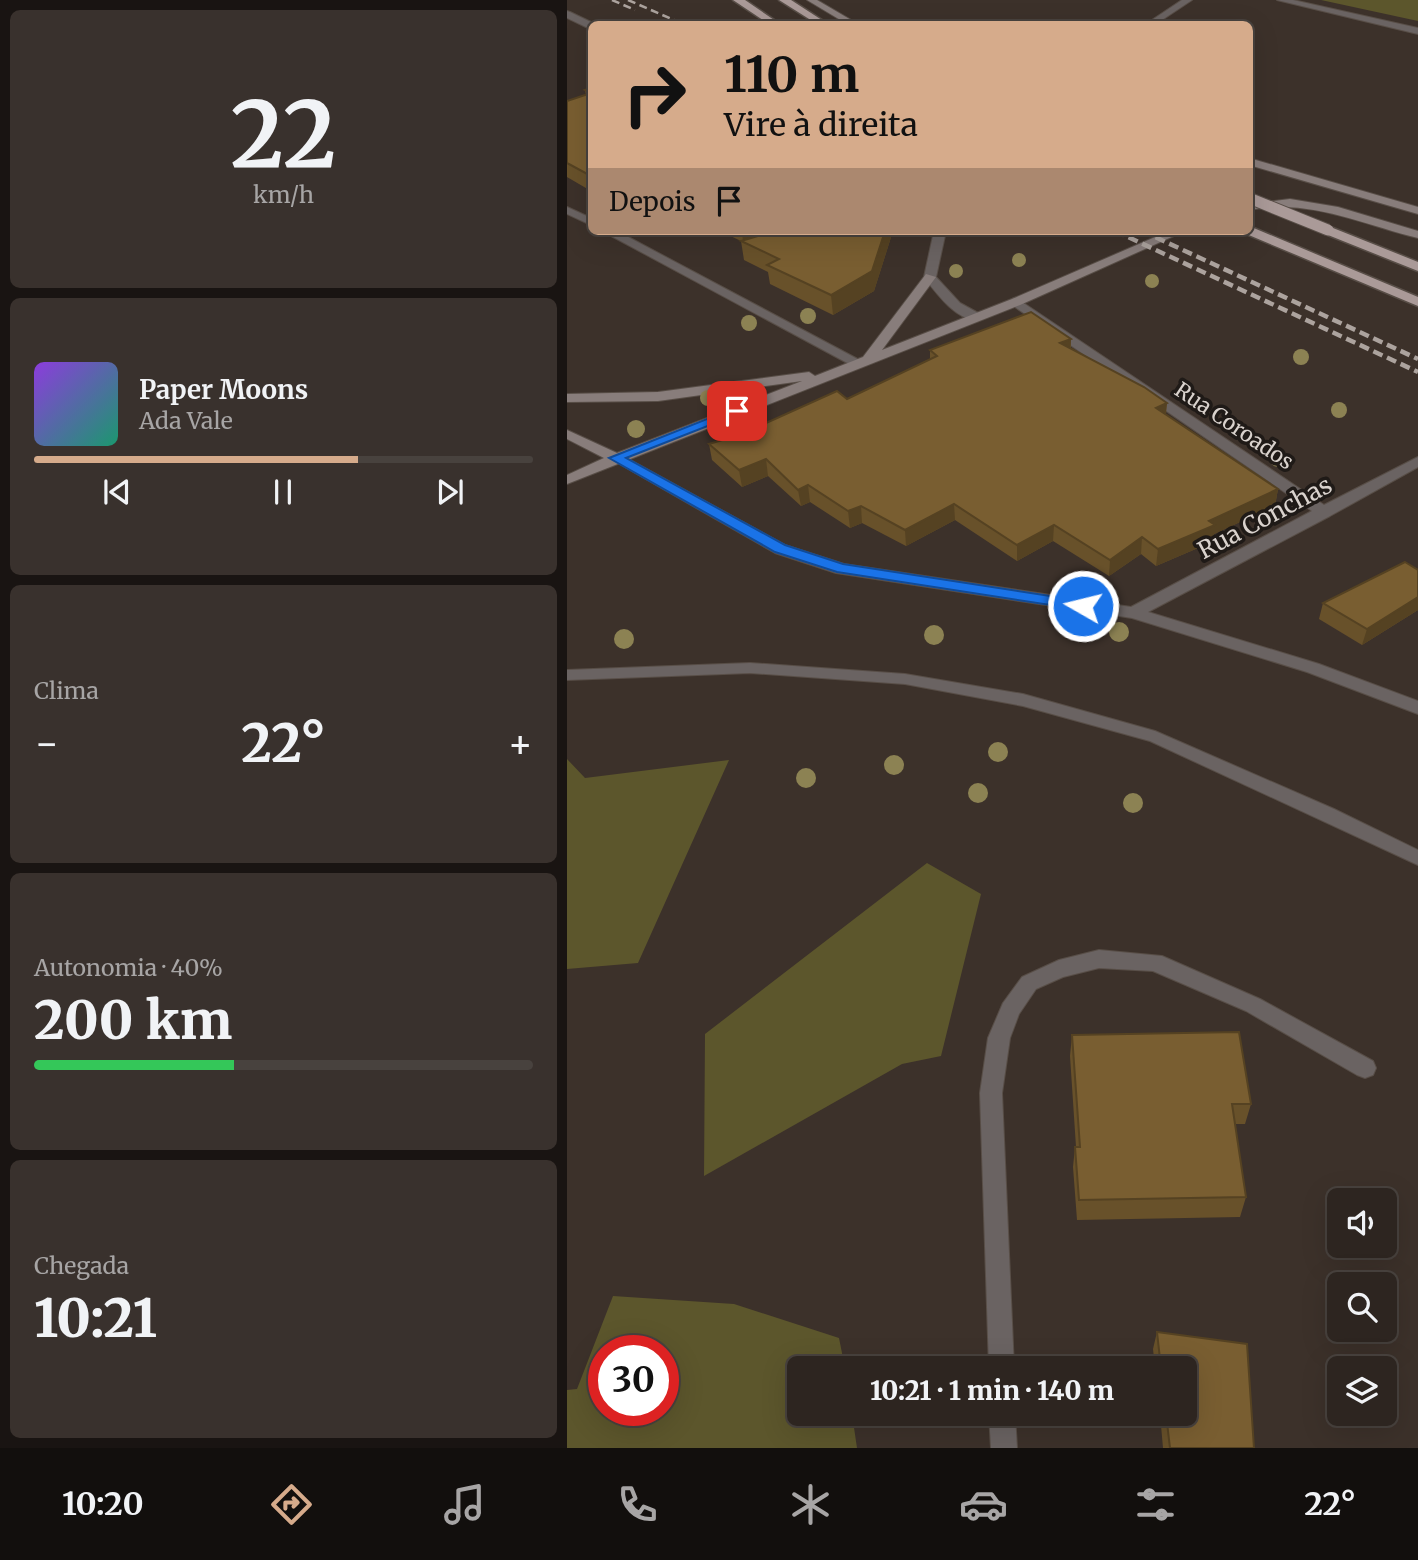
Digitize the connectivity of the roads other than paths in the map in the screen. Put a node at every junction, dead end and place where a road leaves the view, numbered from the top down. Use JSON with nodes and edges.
{"nodes":[{"id":1,"x":738,"y":0,"type":"edge"},
{"id":2,"x":784,"y":0,"type":"edge"},
{"id":3,"x":802,"y":0,"type":"edge"},
{"id":4,"x":811,"y":0,"type":"edge"},
{"id":5,"x":1188,"y":0,"type":"edge"},
{"id":6,"x":1281,"y":0,"type":"edge"},
{"id":7,"x":567,"y":15,"type":"edge"},
{"id":8,"x":770,"y":21,"type":"edge"},
{"id":9,"x":818,"y":21,"type":"edge"},
{"id":10,"x":828,"y":21,"type":"edge"},
{"id":11,"x":848,"y":21,"type":"edge"},
{"id":12,"x":1156,"y":21,"type":"edge"},
{"id":13,"x":588,"y":25,"type":"edge"},
{"id":14,"x":1418,"y":31,"type":"edge"},
{"id":15,"x":1253,"y":162,"type":"edge"},
{"id":16,"x":1253,"y":200,"type":"edge"},
{"id":17,"x":1253,"y":206,"type":"edge"},
{"id":18,"x":567,"y":209,"type":"edge"},
{"id":19,"x":1418,"y":211,"type":"edge"},
{"id":20,"x":588,"y":220,"type":"edge"},
{"id":21,"x":1253,"y":232,"type":"edge"},
{"id":22,"x":1418,"y":234,"type":"edge"},
{"id":23,"x":616,"y":235,"type":"edge"},
{"id":24,"x":939,"y":235,"type":"edge"},
{"id":25,"x":1170,"y":235,"type":"edge"},
{"id":26,"x":1418,"y":267,"type":"edge"},
{"id":27,"x":930,"y":277,"type":"junction"},
{"id":28,"x":1016,"y":302,"type":"junction"},
{"id":29,"x":1418,"y":302,"type":"edge"},
{"id":30,"x":976,"y":317,"type":"junction"},
{"id":31,"x":863,"y":361,"type":"junction"},
{"id":32,"x":833,"y":373,"type":"junction"},
{"id":33,"x":567,"y":398,"type":"edge"},
{"id":34,"x":567,"y":434,"type":"edge"},
{"id":35,"x":616,"y":458,"type":"junction"},
{"id":36,"x":1418,"y":461,"type":"edge"},
{"id":37,"x":567,"y":480,"type":"edge"},
{"id":38,"x":1325,"y":513,"type":"junction"},
{"id":39,"x":1133,"y":613,"type":"junction"},
{"id":40,"x":567,"y":675,"type":"edge"},
{"id":41,"x":1418,"y":708,"type":"edge"},
{"id":42,"x":1418,"y":858,"type":"edge"},
{"id":43,"x":1365,"y":1068,"type":"dead end"},
{"id":44,"x":1001,"y":1356,"type":"edge"},
{"id":45,"x":1003,"y":1426,"type":"edge"},
{"id":46,"x":1004,"y":1448,"type":"edge"}],
"edges":[{"from":1,"to":8,"type":"highway"},
{"from":2,"to":9,"type":"highway"},
{"from":3,"to":10,"type":"highway"},
{"from":4,"to":11,"type":"main road"},
{"from":5,"to":12,"type":"street"},
{"from":6,"to":14,"type":"street"},
{"from":7,"to":13,"type":"street"},
{"from":15,"to":19,"type":"main road"},
{"from":16,"to":26,"type":"highway","bridge":true},
{"from":17,"to":22,"type":"main road"},
{"from":18,"to":20,"type":"street"},
{"from":21,"to":29,"type":"highway"},
{"from":23,"to":31,"type":"street"},
{"from":24,"to":27,"type":"street"},
{"from":25,"to":28,"type":"main road"},
{"from":27,"to":30,"type":"street"},
{"from":27,"to":31,"type":"main road"},
{"from":28,"to":30,"type":"main road"},
{"from":28,"to":38,"type":"street","name":"Rua Coroados"},
{"from":30,"to":31,"type":"main road"},
{"from":31,"to":32,"type":"main road"},
{"from":32,"to":33,"type":"main road"},
{"from":32,"to":35,"type":"main road"},
{"from":34,"to":35,"type":"main road"},
{"from":35,"to":37,"type":"main road"},
{"from":35,"to":39,"type":"street"},
{"from":36,"to":38,"type":"street","name":"Rua Conchas"},
{"from":38,"to":39,"type":"street","name":"Rua Conchas"},
{"from":39,"to":41,"type":"street"},
{"from":40,"to":42,"type":"lane"},
{"from":43,"to":44,"type":"street"},
{"from":45,"to":46,"type":"street"}]}
